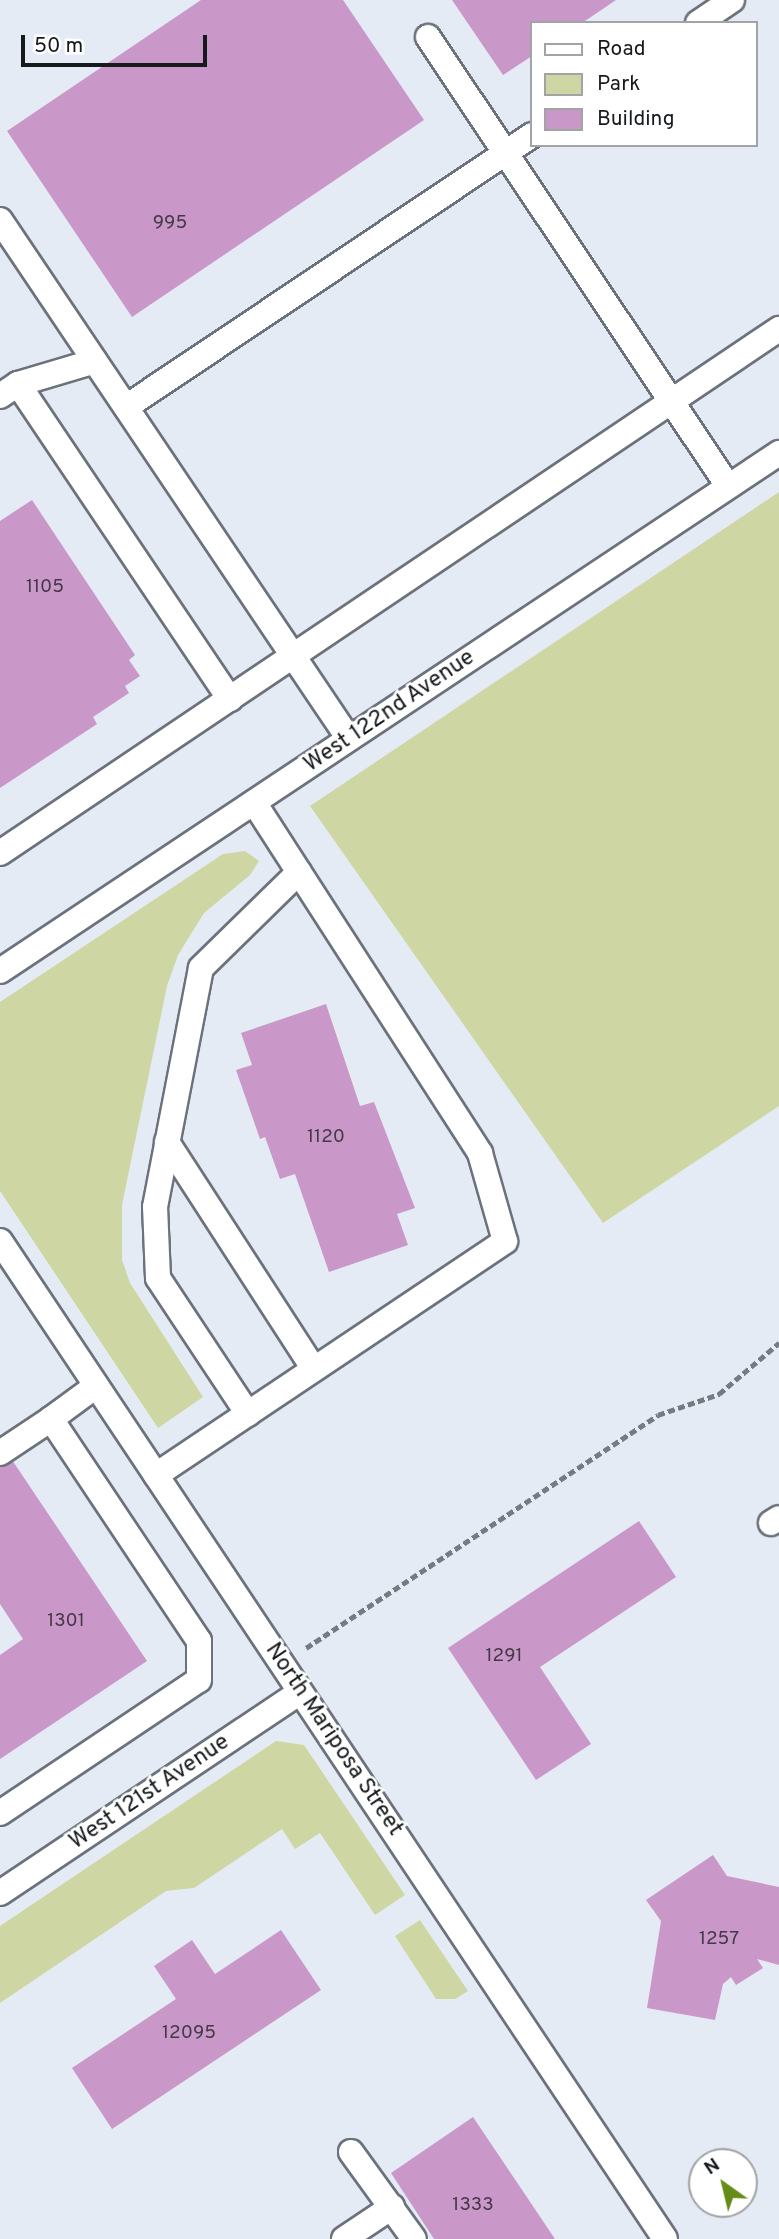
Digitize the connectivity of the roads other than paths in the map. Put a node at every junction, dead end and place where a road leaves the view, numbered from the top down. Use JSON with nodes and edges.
{"nodes":[{"id":1,"x":732,"y":0,"type":"edge"},
{"id":2,"x":701,"y":21,"type":"edge"},
{"id":3,"x":428,"y":37,"type":"dead end"},
{"id":4,"x":530,"y":136,"type":"edge"},
{"id":5,"x":505,"y":153,"type":"junction"},
{"id":6,"x":0,"y":220,"type":"edge"},
{"id":7,"x":779,"y":329,"type":"edge"},
{"id":8,"x":95,"y":361,"type":"junction"},
{"id":9,"x":9,"y":390,"type":"edge"},
{"id":10,"x":672,"y":403,"type":"junction"},
{"id":11,"x":126,"y":407,"type":"junction"},
{"id":12,"x":779,"y":453,"type":"edge"},
{"id":13,"x":728,"y":486,"type":"junction"},
{"id":14,"x":293,"y":656,"type":"junction"},
{"id":15,"x":230,"y":699,"type":"junction"},
{"id":16,"x":349,"y":739,"type":"junction"},
{"id":17,"x":254,"y":802,"type":"junction"},
{"id":18,"x":0,"y":853,"type":"edge"},
{"id":19,"x":299,"y":873,"type":"junction"},
{"id":20,"x":1,"y":969,"type":"edge"},
{"id":21,"x":167,"y":1142,"type":"junction"},
{"id":22,"x":0,"y":1241,"type":"edge"},
{"id":23,"x":314,"y":1369,"type":"junction"},
{"id":24,"x":96,"y":1386,"type":"junction"},
{"id":25,"x":248,"y":1414,"type":"junction"},
{"id":26,"x":51,"y":1419,"type":"junction"},
{"id":27,"x":0,"y":1453,"type":"edge"},
{"id":28,"x":156,"y":1475,"type":"junction"},
{"id":29,"x":300,"y":1692,"type":"junction"},
{"id":30,"x":0,"y":1814,"type":"edge"},
{"id":31,"x":0,"y":1893,"type":"edge"},
{"id":32,"x":351,"y":2152,"type":"dead end"},
{"id":33,"x":391,"y":2207,"type":"junction"},
{"id":34,"x":345,"y":2239,"type":"edge"},
{"id":35,"x":414,"y":2239,"type":"edge"},
{"id":36,"x":665,"y":2239,"type":"edge"}],
"edges":[{"from":1,"to":2,"type":"street"},
{"from":3,"to":5,"type":"street"},
{"from":4,"to":5,"type":"street"},
{"from":5,"to":10,"type":"street"},
{"from":5,"to":11,"type":"street"},
{"from":6,"to":8,"type":"street"},
{"from":7,"to":10,"type":"street"},
{"from":8,"to":9,"type":"street"},
{"from":8,"to":11,"type":"street"},
{"from":9,"to":15,"type":"street"},
{"from":10,"to":13,"type":"street"},
{"from":10,"to":14,"type":"street"},
{"from":11,"to":14,"type":"street"},
{"from":12,"to":13,"type":"street","name":"West 122nd Avenue"},
{"from":13,"to":16,"type":"street","name":"West 122nd Avenue"},
{"from":14,"to":15,"type":"street"},
{"from":14,"to":16,"type":"street"},
{"from":15,"to":18,"type":"street"},
{"from":16,"to":17,"type":"street","name":"West 122nd Avenue"},
{"from":17,"to":19,"type":"street"},
{"from":17,"to":20,"type":"street","name":"West 122nd Avenue"},
{"from":19,"to":21,"type":"street"},
{"from":19,"to":23,"type":"street"},
{"from":21,"to":23,"type":"street"},
{"from":21,"to":25,"type":"street"},
{"from":22,"to":24,"type":"street","name":"North Mariposa Street"},
{"from":23,"to":25,"type":"street"},
{"from":24,"to":26,"type":"street"},
{"from":24,"to":28,"type":"street","name":"North Mariposa Street"},
{"from":25,"to":28,"type":"street"},
{"from":26,"to":27,"type":"street"},
{"from":26,"to":30,"type":"street"},
{"from":28,"to":29,"type":"street","name":"North Mariposa Street"},
{"from":29,"to":31,"type":"street","name":"West 121st Avenue"},
{"from":29,"to":36,"type":"street","name":"North Mariposa Street"},
{"from":32,"to":33,"type":"street"},
{"from":33,"to":34,"type":"street"},
{"from":33,"to":35,"type":"street"}]}
